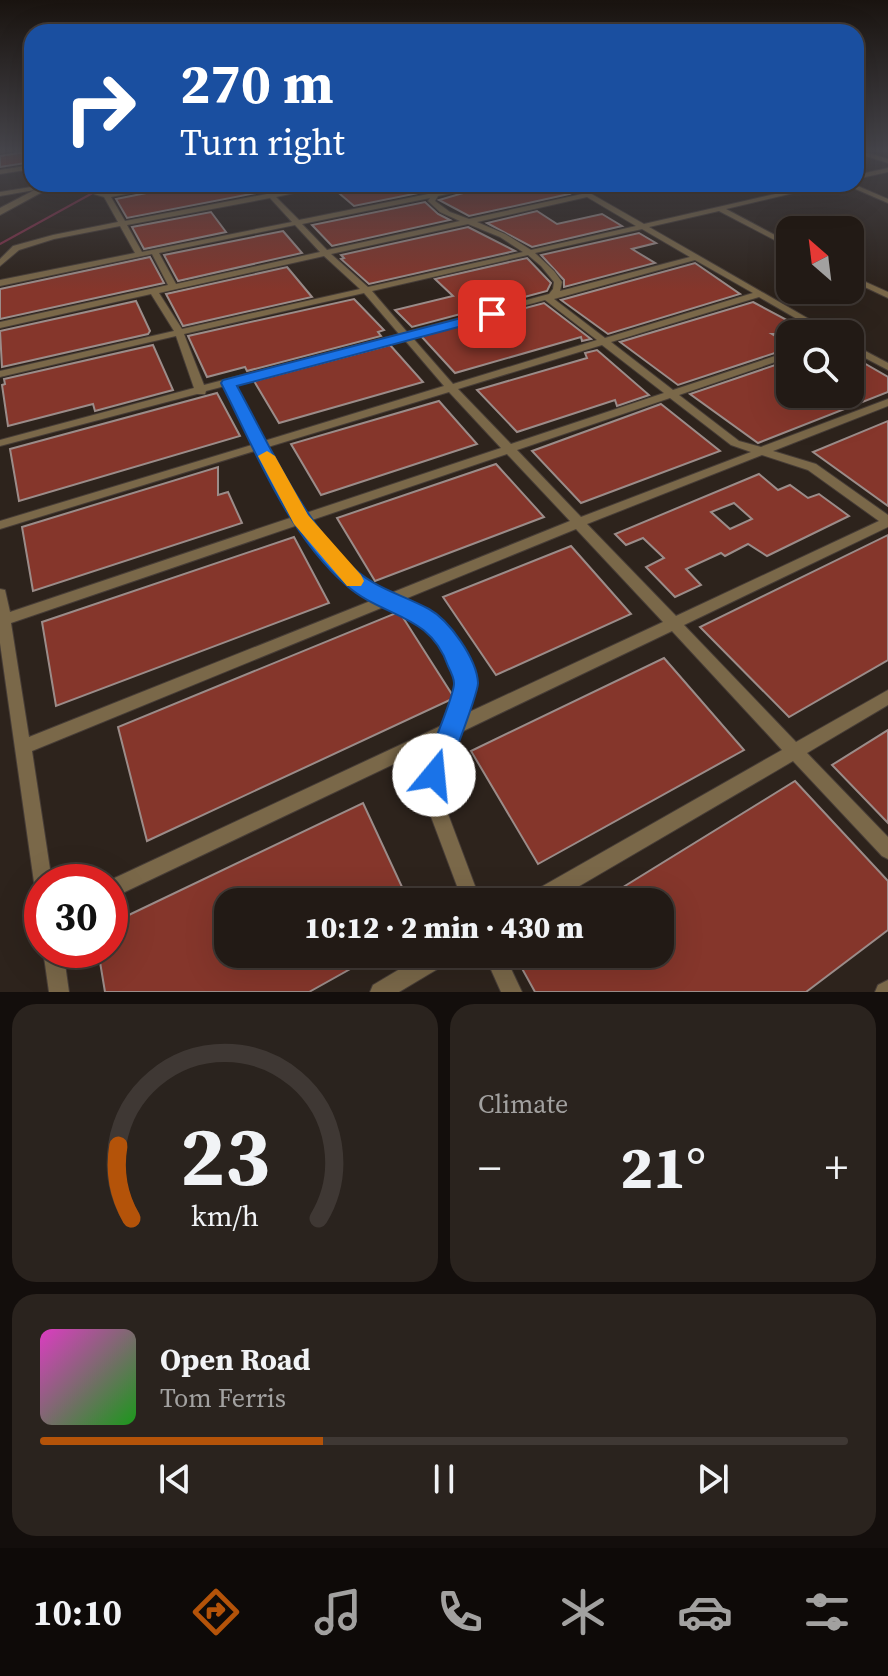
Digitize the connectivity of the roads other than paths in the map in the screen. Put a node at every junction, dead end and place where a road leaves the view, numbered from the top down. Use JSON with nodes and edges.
{"nodes":[{"id":1,"x":28,"y":197,"type":"edge"},
{"id":2,"x":108,"y":197,"type":"edge"},
{"id":3,"x":259,"y":197,"type":"edge"},
{"id":4,"x":273,"y":197,"type":"edge"},
{"id":5,"x":423,"y":197,"type":"edge"},
{"id":6,"x":432,"y":197,"type":"edge"},
{"id":7,"x":579,"y":197,"type":"edge"},
{"id":8,"x":593,"y":197,"type":"edge"},
{"id":9,"x":774,"y":197,"type":"edge"},
{"id":10,"x":722,"y":210,"type":"junction"},
{"id":11,"x":0,"y":212,"type":"edge"},
{"id":12,"x":467,"y":222,"type":"junction"},
{"id":13,"x":120,"y":223,"type":"junction"},
{"id":14,"x":297,"y":224,"type":"junction"},
{"id":15,"x":643,"y":225,"type":"junction"},
{"id":16,"x":776,"y":239,"type":"edge"},
{"id":17,"x":529,"y":251,"type":"junction"},
{"id":18,"x":155,"y":252,"type":"junction"},
{"id":19,"x":326,"y":254,"type":"junction"},
{"id":20,"x":140,"y":255,"type":"junction"},
{"id":21,"x":697,"y":257,"type":"junction"},
{"id":22,"x":0,"y":264,"type":"edge"},
{"id":23,"x":0,"y":283,"type":"edge"},
{"id":24,"x":864,"y":284,"type":"edge"},
{"id":25,"x":173,"y":287,"type":"junction"},
{"id":26,"x":366,"y":290,"type":"junction"},
{"id":27,"x":154,"y":292,"type":"junction"},
{"id":28,"x":759,"y":294,"type":"junction"},
{"id":29,"x":888,"y":295,"type":"edge"},
{"id":30,"x":549,"y":299,"type":"junction"},
{"id":31,"x":805,"y":320,"type":"edge"},
{"id":32,"x":0,"y":325,"type":"edge"},
{"id":33,"x":179,"y":332,"type":"junction"},
{"id":34,"x":406,"y":337,"type":"junction"},
{"id":35,"x":602,"y":341,"type":"junction"},
{"id":36,"x":864,"y":354,"type":"edge"},
{"id":37,"x":776,"y":359,"type":"edge"},
{"id":38,"x":888,"y":367,"type":"edge"},
{"id":39,"x":0,"y":374,"type":"edge"},
{"id":40,"x":228,"y":383,"type":"junction"},
{"id":41,"x":450,"y":387,"type":"junction"},
{"id":42,"x":201,"y":392,"type":"junction"},
{"id":43,"x":672,"y":395,"type":"junction"},
{"id":44,"x":888,"y":402,"type":"edge"},
{"id":45,"x":0,"y":443,"type":"edge"},
{"id":46,"x":261,"y":445,"type":"junction"},
{"id":47,"x":510,"y":449,"type":"junction"},
{"id":48,"x":759,"y":452,"type":"junction"},
{"id":49,"x":300,"y":519,"type":"junction"},
{"id":50,"x":888,"y":522,"type":"edge"},
{"id":51,"x":578,"y":523,"type":"junction"},
{"id":52,"x":0,"y":525,"type":"edge"},
{"id":53,"x":0,"y":594,"type":"edge"},
{"id":54,"x":384,"y":600,"type":"junction"},
{"id":55,"x":2,"y":621,"type":"edge"},
{"id":56,"x":676,"y":623,"type":"junction"},
{"id":57,"x":888,"y":697,"type":"edge"},
{"id":58,"x":448,"y":731,"type":"junction"},
{"id":59,"x":23,"y":747,"type":"junction"},
{"id":60,"x":795,"y":751,"type":"junction"},
{"id":61,"x":888,"y":850,"type":"edge"},
{"id":62,"x":40,"y":864,"type":"edge"},
{"id":63,"x":128,"y":882,"type":"edge"},
{"id":64,"x":467,"y":888,"type":"edge"},
{"id":65,"x":558,"y":888,"type":"edge"},
{"id":66,"x":56,"y":968,"type":"edge"},
{"id":67,"x":420,"y":968,"type":"edge"},
{"id":68,"x":501,"y":968,"type":"edge"},
{"id":69,"x":59,"y":992,"type":"edge"},
{"id":70,"x":380,"y":992,"type":"edge"},
{"id":71,"x":512,"y":992,"type":"edge"}],
"edges":[{"from":1,"to":11,"type":"street"},
{"from":2,"to":13,"type":"street"},
{"from":3,"to":13,"type":"street"},
{"from":4,"to":14,"type":"street"},
{"from":5,"to":14,"type":"street"},
{"from":6,"to":12,"type":"street"},
{"from":7,"to":12,"type":"street"},
{"from":8,"to":15,"type":"street"},
{"from":9,"to":10,"type":"street"},
{"from":10,"to":15,"type":"street"},
{"from":10,"to":16,"type":"street"},
{"from":12,"to":17,"type":"street"},
{"from":12,"to":19,"type":"street"},
{"from":13,"to":20,"type":"street"},
{"from":13,"to":22,"type":"street"},
{"from":14,"to":18,"type":"street"},
{"from":14,"to":19,"type":"street"},
{"from":15,"to":17,"type":"street"},
{"from":15,"to":21,"type":"street"},
{"from":17,"to":26,"type":"street"},
{"from":17,"to":30,"type":"street"},
{"from":18,"to":20,"type":"street"},
{"from":18,"to":25,"type":"street"},
{"from":19,"to":25,"type":"street"},
{"from":19,"to":26,"type":"street"},
{"from":20,"to":23,"type":"street"},
{"from":21,"to":28,"type":"street"},
{"from":21,"to":30,"type":"street"},
{"from":24,"to":29,"type":"street"},
{"from":25,"to":27,"type":"street"},
{"from":26,"to":33,"type":"street"},
{"from":26,"to":34,"type":"street"},
{"from":27,"to":32,"type":"street"},
{"from":27,"to":33,"type":"street"},
{"from":28,"to":31,"type":"street"},
{"from":28,"to":35,"type":"street"},
{"from":30,"to":34,"type":"street"},
{"from":30,"to":35,"type":"street"},
{"from":33,"to":39,"type":"street"},
{"from":33,"to":42,"type":"street"},
{"from":34,"to":40,"type":"street"},
{"from":34,"to":41,"type":"street"},
{"from":35,"to":41,"type":"street"},
{"from":35,"to":43,"type":"street"},
{"from":36,"to":38,"type":"street"},
{"from":37,"to":43,"type":"street"},
{"from":40,"to":42,"type":"street"},
{"from":40,"to":46,"type":"street"},
{"from":41,"to":46,"type":"street"},
{"from":41,"to":47,"type":"street"},
{"from":42,"to":45,"type":"street"},
{"from":43,"to":47,"type":"street"},
{"from":43,"to":48,"type":"street"},
{"from":44,"to":48,"type":"street"},
{"from":46,"to":49,"type":"street"},
{"from":46,"to":52,"type":"street"},
{"from":47,"to":49,"type":"street"},
{"from":47,"to":51,"type":"street"},
{"from":48,"to":50,"type":"street"},
{"from":48,"to":51,"type":"street"},
{"from":49,"to":54,"type":"street"},
{"from":49,"to":55,"type":"street"},
{"from":50,"to":56,"type":"street"},
{"from":51,"to":54,"type":"street"},
{"from":51,"to":56,"type":"street"},
{"from":53,"to":55,"type":"street"},
{"from":54,"to":58,"type":"street"},
{"from":54,"to":59,"type":"street"},
{"from":55,"to":59,"type":"street"},
{"from":56,"to":58,"type":"street"},
{"from":56,"to":60,"type":"street"},
{"from":57,"to":60,"type":"street"},
{"from":58,"to":63,"type":"street"},
{"from":58,"to":64,"type":"street"},
{"from":59,"to":62,"type":"street"},
{"from":60,"to":61,"type":"street"},
{"from":60,"to":65,"type":"street"},
{"from":66,"to":69,"type":"street"},
{"from":67,"to":70,"type":"street"},
{"from":68,"to":71,"type":"street"}]}
